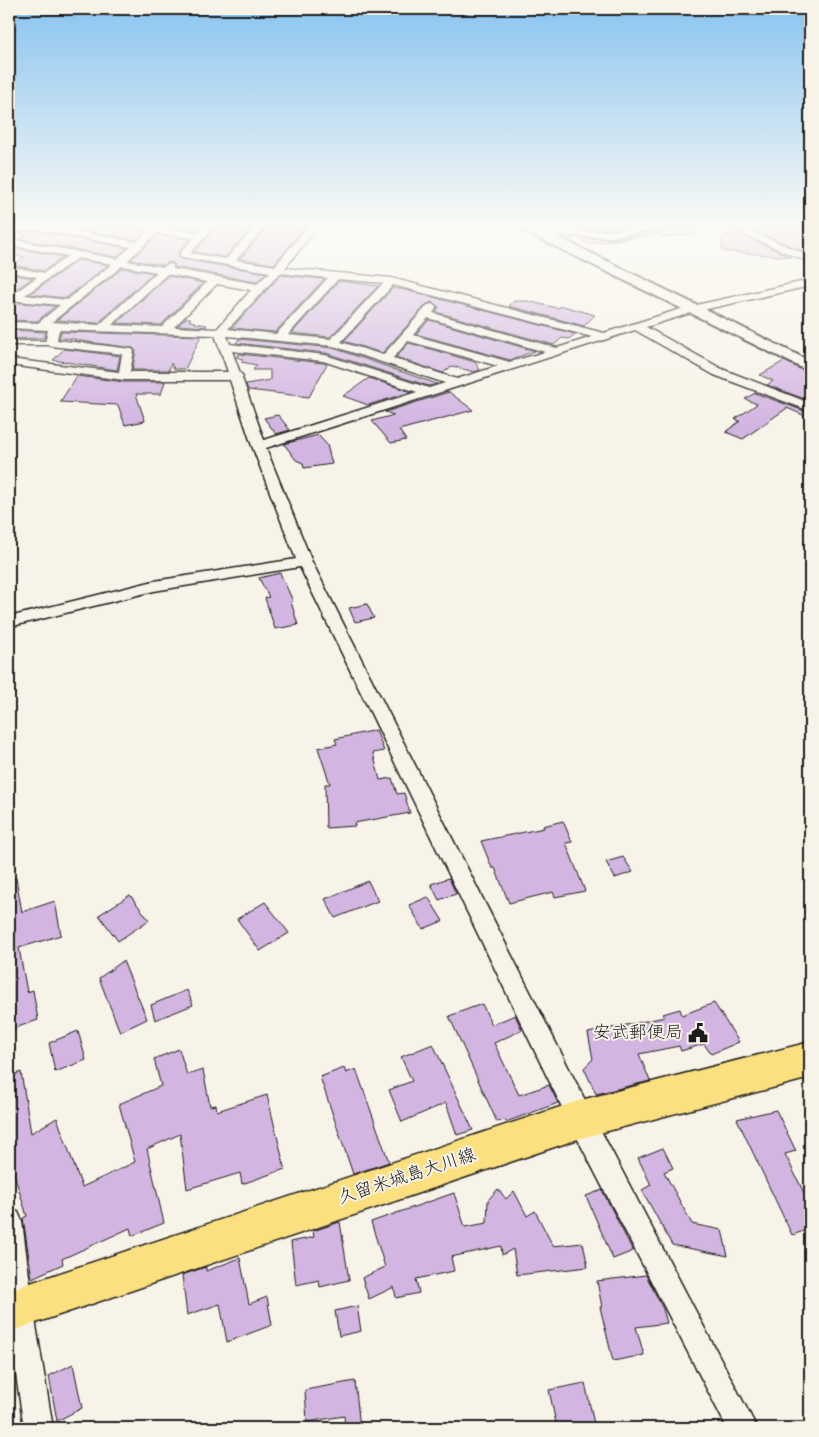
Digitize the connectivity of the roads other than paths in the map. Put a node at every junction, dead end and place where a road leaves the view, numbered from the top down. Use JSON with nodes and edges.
{"nodes":[{"id":1,"x":84,"y":291,"type":"edge"},
{"id":2,"x":142,"y":291,"type":"edge"},
{"id":3,"x":204,"y":291,"type":"edge"},
{"id":4,"x":256,"y":291,"type":"edge"},
{"id":5,"x":321,"y":291,"type":"edge"},
{"id":6,"x":383,"y":291,"type":"edge"},
{"id":7,"x":430,"y":291,"type":"edge"},
{"id":8,"x":655,"y":291,"type":"edge"},
{"id":9,"x":773,"y":291,"type":"edge"},
{"id":10,"x":442,"y":294,"type":"junction"},
{"id":11,"x":12,"y":297,"type":"edge"},
{"id":12,"x":69,"y":303,"type":"junction"},
{"id":13,"x":691,"y":309,"type":"junction"},
{"id":14,"x":426,"y":314,"type":"junction"},
{"id":15,"x":9,"y":325,"type":"edge"},
{"id":16,"x":48,"y":325,"type":"junction"},
{"id":17,"x":636,"y":326,"type":"junction"},
{"id":18,"x":103,"y":327,"type":"junction"},
{"id":19,"x":165,"y":330,"type":"junction"},
{"id":20,"x":220,"y":332,"type":"junction"},
{"id":21,"x":603,"y":336,"type":"junction"},
{"id":22,"x":407,"y":337,"type":"junction"},
{"id":23,"x":279,"y":338,"type":"junction"},
{"id":24,"x":9,"y":343,"type":"edge"},
{"id":25,"x":51,"y":343,"type":"junction"},
{"id":26,"x":334,"y":343,"type":"junction"},
{"id":27,"x":226,"y":347,"type":"junction"},
{"id":28,"x":348,"y":348,"type":"junction"},
{"id":29,"x":556,"y":351,"type":"junction"},
{"id":30,"x":332,"y":360,"type":"junction"},
{"id":31,"x":386,"y":360,"type":"junction"},
{"id":32,"x":9,"y":362,"type":"edge"},
{"id":33,"x":510,"y":366,"type":"junction"},
{"id":34,"x":810,"y":367,"type":"edge"},
{"id":35,"x":124,"y":376,"type":"junction"},
{"id":36,"x":237,"y":376,"type":"junction"},
{"id":37,"x":457,"y":383,"type":"junction"},
{"id":38,"x":429,"y":392,"type":"junction"},
{"id":39,"x":810,"y":407,"type":"edge"},
{"id":40,"x":260,"y":446,"type":"junction"},
{"id":41,"x":304,"y":562,"type":"junction"},
{"id":42,"x":9,"y":622,"type":"edge"},
{"id":43,"x":810,"y":1060,"type":"edge"},
{"id":44,"x":582,"y":1119,"type":"junction"},
{"id":45,"x":9,"y":1221,"type":"edge"},
{"id":46,"x":14,"y":1309,"type":"edge"},
{"id":47,"x":38,"y":1428,"type":"edge"},
{"id":48,"x":743,"y":1428,"type":"edge"}],
"edges":[{"from":1,"to":12,"type":"street"},
{"from":2,"to":18,"type":"street"},
{"from":3,"to":19,"type":"street"},
{"from":4,"to":20,"type":"street"},
{"from":5,"to":23,"type":"street"},
{"from":6,"to":26,"type":"street"},
{"from":7,"to":10,"type":"street"},
{"from":8,"to":13,"type":"main road"},
{"from":9,"to":13,"type":"street"},
{"from":10,"to":14,"type":"street"},
{"from":10,"to":21,"type":"street"},
{"from":11,"to":12,"type":"street"},
{"from":12,"to":16,"type":"street"},
{"from":13,"to":17,"type":"street"},
{"from":13,"to":34,"type":"main road"},
{"from":14,"to":22,"type":"street"},
{"from":14,"to":29,"type":"street"},
{"from":15,"to":16,"type":"street"},
{"from":16,"to":18,"type":"street"},
{"from":16,"to":25,"type":"street"},
{"from":17,"to":21,"type":"street"},
{"from":17,"to":39,"type":"street"},
{"from":18,"to":19,"type":"street"},
{"from":19,"to":20,"type":"street"},
{"from":20,"to":23,"type":"street"},
{"from":20,"to":27,"type":"street"},
{"from":21,"to":29,"type":"street"},
{"from":22,"to":31,"type":"street"},
{"from":22,"to":33,"type":"street"},
{"from":23,"to":26,"type":"street"},
{"from":24,"to":25,"type":"lane"},
{"from":25,"to":35,"type":"street"},
{"from":26,"to":28,"type":"street"},
{"from":27,"to":30,"type":"street"},
{"from":27,"to":36,"type":"street"},
{"from":28,"to":30,"type":"street"},
{"from":28,"to":31,"type":"street"},
{"from":29,"to":33,"type":"street"},
{"from":30,"to":38,"type":"street"},
{"from":31,"to":37,"type":"street"},
{"from":32,"to":35,"type":"street"},
{"from":33,"to":37,"type":"street"},
{"from":35,"to":36,"type":"street"},
{"from":36,"to":40,"type":"street"},
{"from":37,"to":38,"type":"street"},
{"from":38,"to":40,"type":"street"},
{"from":40,"to":41,"type":"street"},
{"from":41,"to":42,"type":"street"},
{"from":41,"to":44,"type":"street"},
{"from":43,"to":44,"type":"main road","name":"久留米城島大川線"},
{"from":44,"to":46,"type":"main road","name":"久留米城島大川線"},
{"from":44,"to":48,"type":"street"},
{"from":45,"to":46,"type":"street"},
{"from":46,"to":47,"type":"street"}]}
